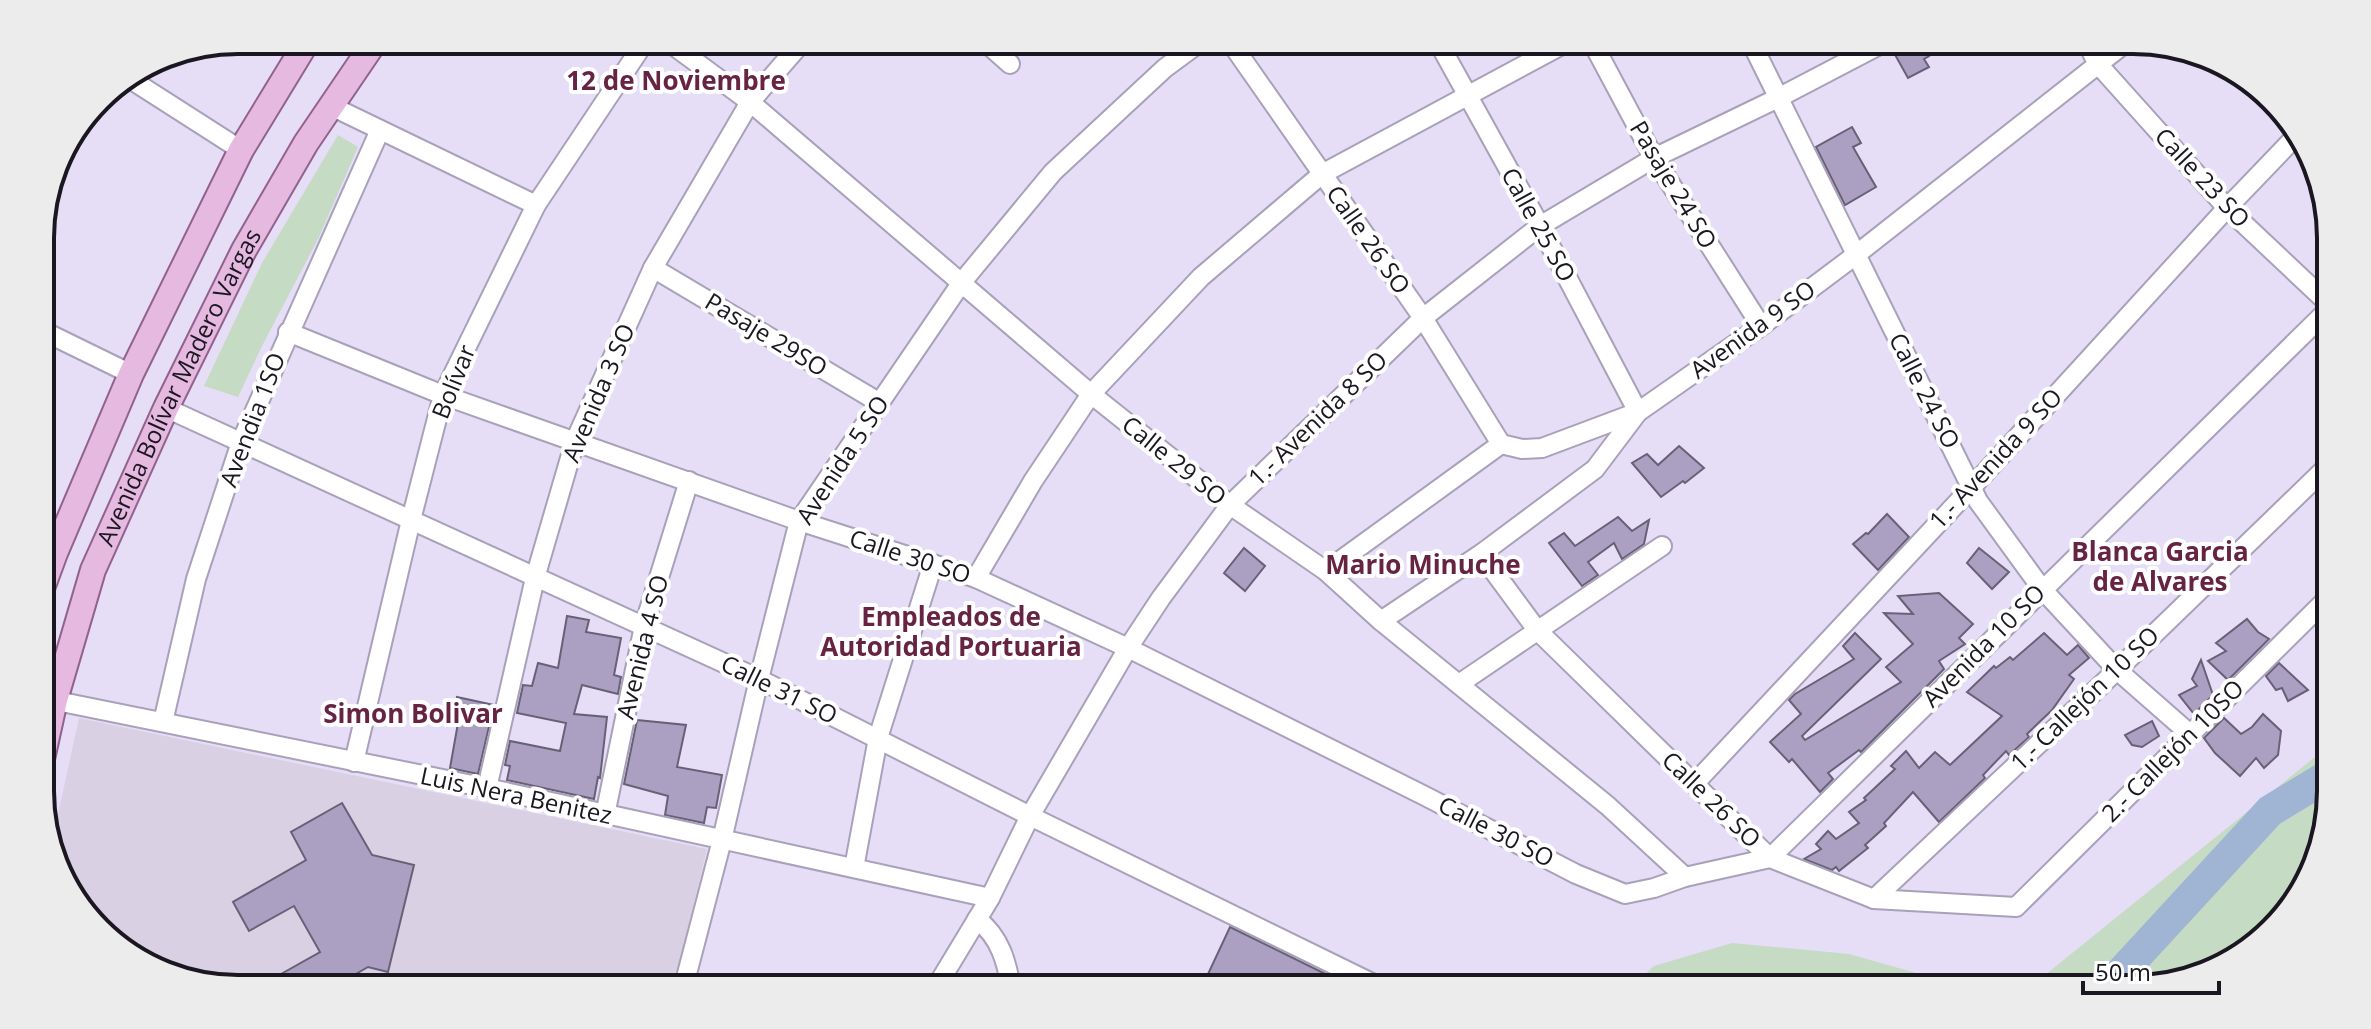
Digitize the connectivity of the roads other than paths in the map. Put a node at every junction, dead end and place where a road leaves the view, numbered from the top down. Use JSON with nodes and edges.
{"nodes":[{"id":1,"x":299,"y":54,"type":"edge"},
{"id":2,"x":366,"y":54,"type":"edge"},
{"id":3,"x":637,"y":54,"type":"edge"},
{"id":4,"x":685,"y":54,"type":"edge"},
{"id":5,"x":792,"y":54,"type":"edge"},
{"id":6,"x":999,"y":54,"type":"edge"},
{"id":7,"x":1184,"y":54,"type":"edge"},
{"id":8,"x":1239,"y":54,"type":"edge"},
{"id":9,"x":1444,"y":54,"type":"edge"},
{"id":10,"x":1545,"y":54,"type":"edge"},
{"id":11,"x":1598,"y":54,"type":"edge"},
{"id":12,"x":1757,"y":54,"type":"edge"},
{"id":13,"x":1862,"y":54,"type":"edge"},
{"id":14,"x":2093,"y":54,"type":"edge"},
{"id":15,"x":2110,"y":54,"type":"edge"},
{"id":16,"x":2097,"y":63,"type":"junction"},
{"id":17,"x":1010,"y":64,"type":"dead end"},
{"id":18,"x":138,"y":84,"type":"edge"},
{"id":19,"x":1466,"y":96,"type":"junction"},
{"id":20,"x":1778,"y":98,"type":"junction"},
{"id":21,"x":750,"y":102,"type":"junction"},
{"id":22,"x":331,"y":106,"type":"junction"},
{"id":23,"x":380,"y":130,"type":"junction"},
{"id":24,"x":2290,"y":143,"type":"edge"},
{"id":25,"x":241,"y":150,"type":"junction"},
{"id":26,"x":1654,"y":158,"type":"junction"},
{"id":27,"x":1322,"y":174,"type":"junction"},
{"id":28,"x":536,"y":205,"type":"junction"},
{"id":29,"x":2227,"y":208,"type":"junction"},
{"id":30,"x":1540,"y":226,"type":"junction"},
{"id":31,"x":1857,"y":254,"type":"junction"},
{"id":32,"x":653,"y":268,"type":"junction"},
{"id":33,"x":962,"y":282,"type":"junction"},
{"id":34,"x":2317,"y":295,"type":"edge"},
{"id":35,"x":1423,"y":318,"type":"junction"},
{"id":36,"x":2317,"y":320,"type":"edge"},
{"id":37,"x":1761,"y":326,"type":"junction"},
{"id":38,"x":288,"y":332,"type":"junction"},
{"id":39,"x":54,"y":336,"type":"edge"},
{"id":40,"x":131,"y":374,"type":"junction"},
{"id":41,"x":1091,"y":394,"type":"junction"},
{"id":42,"x":443,"y":395,"type":"junction"},
{"id":43,"x":880,"y":403,"type":"junction"},
{"id":44,"x":166,"y":408,"type":"junction"},
{"id":45,"x":1638,"y":412,"type":"junction"},
{"id":46,"x":575,"y":441,"type":"junction"},
{"id":47,"x":241,"y":442,"type":"junction"},
{"id":48,"x":1501,"y":444,"type":"junction"},
{"id":49,"x":2317,"y":477,"type":"edge"},
{"id":50,"x":689,"y":481,"type":"junction"},
{"id":51,"x":1972,"y":487,"type":"junction"},
{"id":52,"x":1230,"y":505,"type":"junction"},
{"id":53,"x":411,"y":520,"type":"junction"},
{"id":54,"x":799,"y":521,"type":"junction"},
{"id":55,"x":1662,"y":546,"type":"dead end"},
{"id":56,"x":1481,"y":554,"type":"junction"},
{"id":57,"x":54,"y":556,"type":"edge"},
{"id":58,"x":933,"y":564,"type":"junction"},
{"id":59,"x":1326,"y":571,"type":"junction"},
{"id":60,"x":535,"y":578,"type":"junction"},
{"id":61,"x":976,"y":578,"type":"junction"},
{"id":62,"x":2042,"y":589,"type":"junction"},
{"id":63,"x":2317,"y":609,"type":"edge"},
{"id":64,"x":1381,"y":621,"type":"junction"},
{"id":65,"x":644,"y":626,"type":"junction"},
{"id":66,"x":1537,"y":630,"type":"junction"},
{"id":67,"x":1128,"y":648,"type":"junction"},
{"id":68,"x":2117,"y":670,"type":"junction"},
{"id":69,"x":759,"y":679,"type":"junction"},
{"id":70,"x":54,"y":682,"type":"edge"},
{"id":71,"x":1459,"y":684,"type":"junction"},
{"id":72,"x":54,"y":700,"type":"edge"},
{"id":73,"x":163,"y":722,"type":"junction"},
{"id":74,"x":2190,"y":734,"type":"junction"},
{"id":75,"x":878,"y":738,"type":"junction"},
{"id":76,"x":354,"y":762,"type":"junction"},
{"id":77,"x":1695,"y":783,"type":"junction"},
{"id":78,"x":487,"y":788,"type":"junction"},
{"id":79,"x":605,"y":815,"type":"junction"},
{"id":80,"x":1030,"y":816,"type":"junction"},
{"id":81,"x":722,"y":840,"type":"junction"},
{"id":82,"x":1770,"y":858,"type":"junction"},
{"id":83,"x":854,"y":868,"type":"junction"},
{"id":84,"x":1685,"y":877,"type":"junction"},
{"id":85,"x":990,"y":898,"type":"junction"},
{"id":86,"x":1874,"y":899,"type":"junction"},
{"id":87,"x":2016,"y":907,"type":"joint"},
{"id":88,"x":977,"y":919,"type":"junction"},
{"id":89,"x":687,"y":975,"type":"edge"},
{"id":90,"x":943,"y":975,"type":"edge"},
{"id":91,"x":1008,"y":975,"type":"edge"},
{"id":92,"x":1355,"y":975,"type":"edge"}],
"edges":[{"from":1,"to":25,"type":"main road","name":"Avenida Bolívar Madero Vargas"},
{"from":2,"to":22,"type":"main road","name":"Avenida Bolívar Madero Vargas"},
{"from":3,"to":28,"type":"street","name":"Bolívar"},
{"from":4,"to":21,"type":"street","name":"Calle 29 SO"},
{"from":5,"to":21,"type":"street","name":"Avenida 3 SO"},
{"from":6,"to":17,"type":"street"},
{"from":7,"to":33,"type":"street","name":"Avenida 5 SO"},
{"from":8,"to":27,"type":"street","name":"Calle 26 SO"},
{"from":9,"to":19,"type":"street","name":"Calle 25 SO"},
{"from":10,"to":19,"type":"street"},
{"from":11,"to":26,"type":"street","name":"Pasaje 24 SO"},
{"from":12,"to":20,"type":"street","name":"Calle 24 SO"},
{"from":13,"to":20,"type":"street","name":"1.- Avenida 8 SO"},
{"from":14,"to":16,"type":"street","name":"Calle 23 SO"},
{"from":15,"to":16,"type":"street","name":"Avenida 9 SO"},
{"from":16,"to":29,"type":"street","name":"Calle 23 SO"},
{"from":16,"to":31,"type":"street","name":"Avenida 9 SO"},
{"from":18,"to":25,"type":"street"},
{"from":19,"to":27,"type":"street"},
{"from":19,"to":30,"type":"street","name":"Calle 25 SO"},
{"from":20,"to":26,"type":"street","name":"1.- Avenida 8 SO"},
{"from":20,"to":31,"type":"street","name":"Calle 24 SO"},
{"from":21,"to":32,"type":"street","name":"Avenida 3 SO"},
{"from":21,"to":33,"type":"street","name":"Calle 29 SO"},
{"from":22,"to":23,"type":"street"},
{"from":22,"to":44,"type":"main road","name":"Avenida Bolívar Madero Vargas"},
{"from":23,"to":28,"type":"street"},
{"from":23,"to":38,"type":"street","name":"Avendia 1SO"},
{"from":24,"to":29,"type":"street","name":"1.- Avenida 9 SO"},
{"from":25,"to":40,"type":"main road","name":"Avenida Bolívar Madero Vargas"},
{"from":26,"to":30,"type":"street","name":"1.- Avenida 8 SO"},
{"from":26,"to":37,"type":"street","name":"Pasaje 24 SO"},
{"from":27,"to":35,"type":"street","name":"Calle 26 SO"},
{"from":27,"to":41,"type":"street"},
{"from":28,"to":42,"type":"street","name":"Bolívar"},
{"from":29,"to":34,"type":"street","name":"Calle 23 SO"},
{"from":29,"to":51,"type":"street","name":"1.- Avenida 9 SO"},
{"from":30,"to":35,"type":"street","name":"1.- Avenida 8 SO"},
{"from":30,"to":45,"type":"street","name":"Calle 25 SO"},
{"from":31,"to":37,"type":"street","name":"Avenida 9 SO"},
{"from":31,"to":51,"type":"street","name":"Calle 24 SO"},
{"from":32,"to":43,"type":"street","name":"Pasaje 29SO"},
{"from":32,"to":46,"type":"street","name":"Avenida 3 SO"},
{"from":33,"to":41,"type":"street","name":"Calle 29 SO"},
{"from":33,"to":43,"type":"street","name":"Avenida 5 SO"},
{"from":35,"to":48,"type":"street","name":"Calle 26 SO"},
{"from":35,"to":52,"type":"street","name":"1.- Avenida 8 SO"},
{"from":36,"to":62,"type":"street","name":"Avenida 10 SO"},
{"from":37,"to":45,"type":"street","name":"Avenida 9 SO"},
{"from":38,"to":42,"type":"street","name":"Calle 30 SO"},
{"from":38,"to":47,"type":"street","name":"Avendia 1SO"},
{"from":39,"to":40,"type":"street"},
{"from":40,"to":57,"type":"main road","name":"Avenida Bolívar Madero Vargas"},
{"from":41,"to":52,"type":"street","name":"Calle 29 SO"},
{"from":41,"to":61,"type":"street"},
{"from":42,"to":46,"type":"street","name":"Calle 30 SO"},
{"from":42,"to":53,"type":"street","name":"Bolívar"},
{"from":43,"to":54,"type":"street","name":"Avenida 5 SO"},
{"from":44,"to":47,"type":"street","name":"Calle 31 SO"},
{"from":44,"to":70,"type":"main road","name":"Avenida Bolívar Madero Vargas"},
{"from":45,"to":48,"type":"street"},
{"from":45,"to":56,"type":"street","name":"Avenida 9 SO"},
{"from":46,"to":50,"type":"street","name":"Calle 30 SO"},
{"from":46,"to":60,"type":"street","name":"Avenida 3 SO"},
{"from":47,"to":53,"type":"street","name":"Calle 31 SO"},
{"from":47,"to":73,"type":"street","name":"Avendia 1SO"},
{"from":48,"to":59,"type":"street"},
{"from":49,"to":68,"type":"street","name":"1.- Callejón 10 SO"},
{"from":50,"to":54,"type":"street","name":"Calle 30 SO"},
{"from":50,"to":65,"type":"street","name":"Avenida 4 SO"},
{"from":51,"to":62,"type":"street","name":"Calle 24 SO"},
{"from":51,"to":77,"type":"street","name":"1.- Avenida 9 SO"},
{"from":52,"to":59,"type":"street","name":"Calle 29 SO"},
{"from":52,"to":67,"type":"street","name":"1.- Avenida 8 SO"},
{"from":53,"to":60,"type":"street","name":"Calle 31 SO"},
{"from":53,"to":76,"type":"street","name":"Bolívar"},
{"from":54,"to":58,"type":"street","name":"Calle 30 SO"},
{"from":54,"to":69,"type":"street","name":"Avenida 5 SO"},
{"from":55,"to":66,"type":"street"},
{"from":56,"to":64,"type":"street","name":"Avenida 9 SO"},
{"from":56,"to":66,"type":"street","name":"Calle 26 SO"},
{"from":58,"to":61,"type":"street","name":"Calle 30 SO"},
{"from":58,"to":75,"type":"street"},
{"from":59,"to":64,"type":"street","name":"Calle 29 SO"},
{"from":60,"to":65,"type":"street","name":"Calle 31 SO"},
{"from":60,"to":78,"type":"street","name":"Avenida 3 SO"},
{"from":61,"to":67,"type":"street","name":"Calle 30 SO"},
{"from":62,"to":68,"type":"street","name":"Calle 24 SO"},
{"from":62,"to":82,"type":"street","name":"Avenida 10 SO"},
{"from":63,"to":74,"type":"street","name":"2.- Callejón 10SO"},
{"from":64,"to":71,"type":"street","name":"Calle 29 SO"},
{"from":65,"to":69,"type":"street","name":"Calle 31 SO"},
{"from":65,"to":79,"type":"street","name":"Avenida 4 SO"},
{"from":66,"to":71,"type":"street"},
{"from":66,"to":77,"type":"street","name":"Calle 26 SO"},
{"from":67,"to":80,"type":"street","name":"1.- Avenida 8 SO"},
{"from":67,"to":84,"type":"street","name":"Calle 30 SO"},
{"from":68,"to":74,"type":"street","name":"Calle 24 SO"},
{"from":68,"to":86,"type":"street","name":"1.- Callejón 10 SO"},
{"from":69,"to":75,"type":"street","name":"Calle 31 SO"},
{"from":69,"to":81,"type":"street","name":"Avenida 5 SO"},
{"from":71,"to":84,"type":"street","name":"Calle 29 SO"},
{"from":72,"to":73,"type":"street","name":"Luis Nera Benitez"},
{"from":73,"to":76,"type":"street","name":"Luis Nera Benitez"},
{"from":74,"to":87,"type":"street","name":"2.- Callejón 10SO"},
{"from":75,"to":80,"type":"street","name":"Calle 31 SO"},
{"from":75,"to":83,"type":"street"},
{"from":76,"to":78,"type":"street","name":"Luis Nera Benitez"},
{"from":77,"to":82,"type":"street","name":"Calle 26 SO"},
{"from":78,"to":79,"type":"street","name":"Luis Nera Benitez"},
{"from":79,"to":81,"type":"street","name":"Luis Nera Benitez"},
{"from":80,"to":85,"type":"street","name":"1.- Avenida 8 SO"},
{"from":80,"to":92,"type":"street","name":"Calle 31 SO"},
{"from":81,"to":83,"type":"street","name":"Luis Nera Benitez"},
{"from":81,"to":89,"type":"street","name":"Avenida 5 SO"},
{"from":82,"to":84,"type":"street"},
{"from":82,"to":86,"type":"street","name":"Calle 26 SO"},
{"from":83,"to":85,"type":"street","name":"Luis Nera Benitez"},
{"from":85,"to":88,"type":"street","name":"1.- Avenida 8 SO"},
{"from":86,"to":87,"type":"street","name":"Calle 26 SO"},
{"from":88,"to":90,"type":"street","name":"1.- Avenida 8 SO"},
{"from":88,"to":91,"type":"street"}]}
